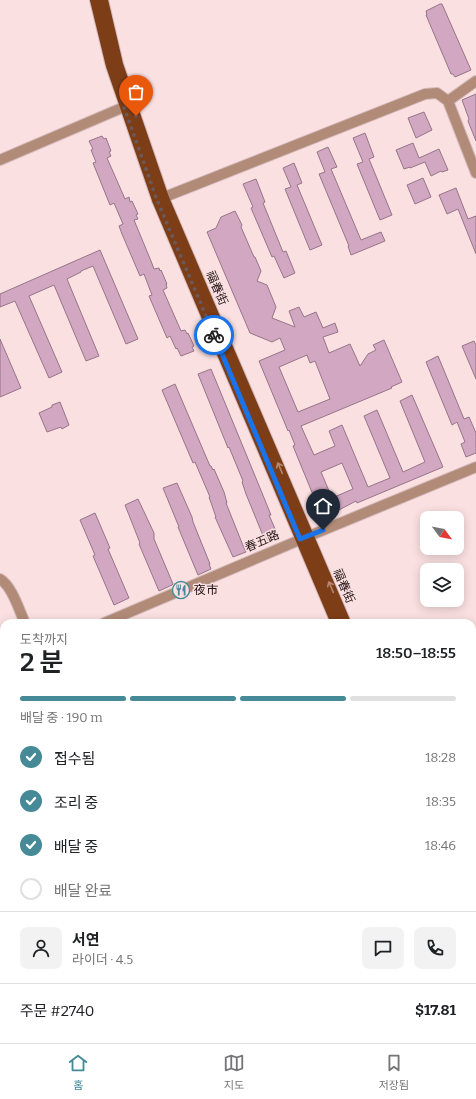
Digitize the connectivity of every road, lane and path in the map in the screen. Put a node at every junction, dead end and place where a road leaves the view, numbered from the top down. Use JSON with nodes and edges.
{"nodes":[{"id":1,"x":95,"y":0,"type":"edge"},
{"id":2,"x":103,"y":0,"type":"edge"},
{"id":3,"x":476,"y":81,"type":"edge"},
{"id":4,"x":448,"y":101,"type":"junction"},
{"id":5,"x":128,"y":105,"type":"junction"},
{"id":6,"x":0,"y":160,"type":"edge"},
{"id":7,"x":476,"y":173,"type":"edge"},
{"id":8,"x":161,"y":199,"type":"junction"},
{"id":9,"x":476,"y":467,"type":"edge"},
{"id":10,"x":304,"y":537,"type":"junction"},
{"id":11,"x":0,"y":579,"type":"edge"},
{"id":12,"x":23,"y":619,"type":"edge"},
{"id":13,"x":113,"y":619,"type":"edge"},
{"id":14,"x":335,"y":619,"type":"edge"},
{"id":15,"x":344,"y":619,"type":"edge"}],
"edges":[{"from":1,"to":5,"type":"main road","name":"福春街"},
{"from":2,"to":5,"type":"main road","name":"福春街"},
{"from":3,"to":4,"type":"street"},
{"from":4,"to":7,"type":"street"},
{"from":4,"to":8,"type":"street"},
{"from":5,"to":6,"type":"street"},
{"from":5,"to":8,"type":"main road","name":"福春街"},
{"from":8,"to":10,"type":"main road","name":"福春街"},
{"from":9,"to":10,"type":"street","name":"春五路"},
{"from":10,"to":13,"type":"street","name":"春五路"},
{"from":10,"to":14,"type":"main road","name":"福春街"},
{"from":15,"to":10,"type":"main road","name":"福春街","one_way":true},
{"from":11,"to":12,"type":"street"}]}
